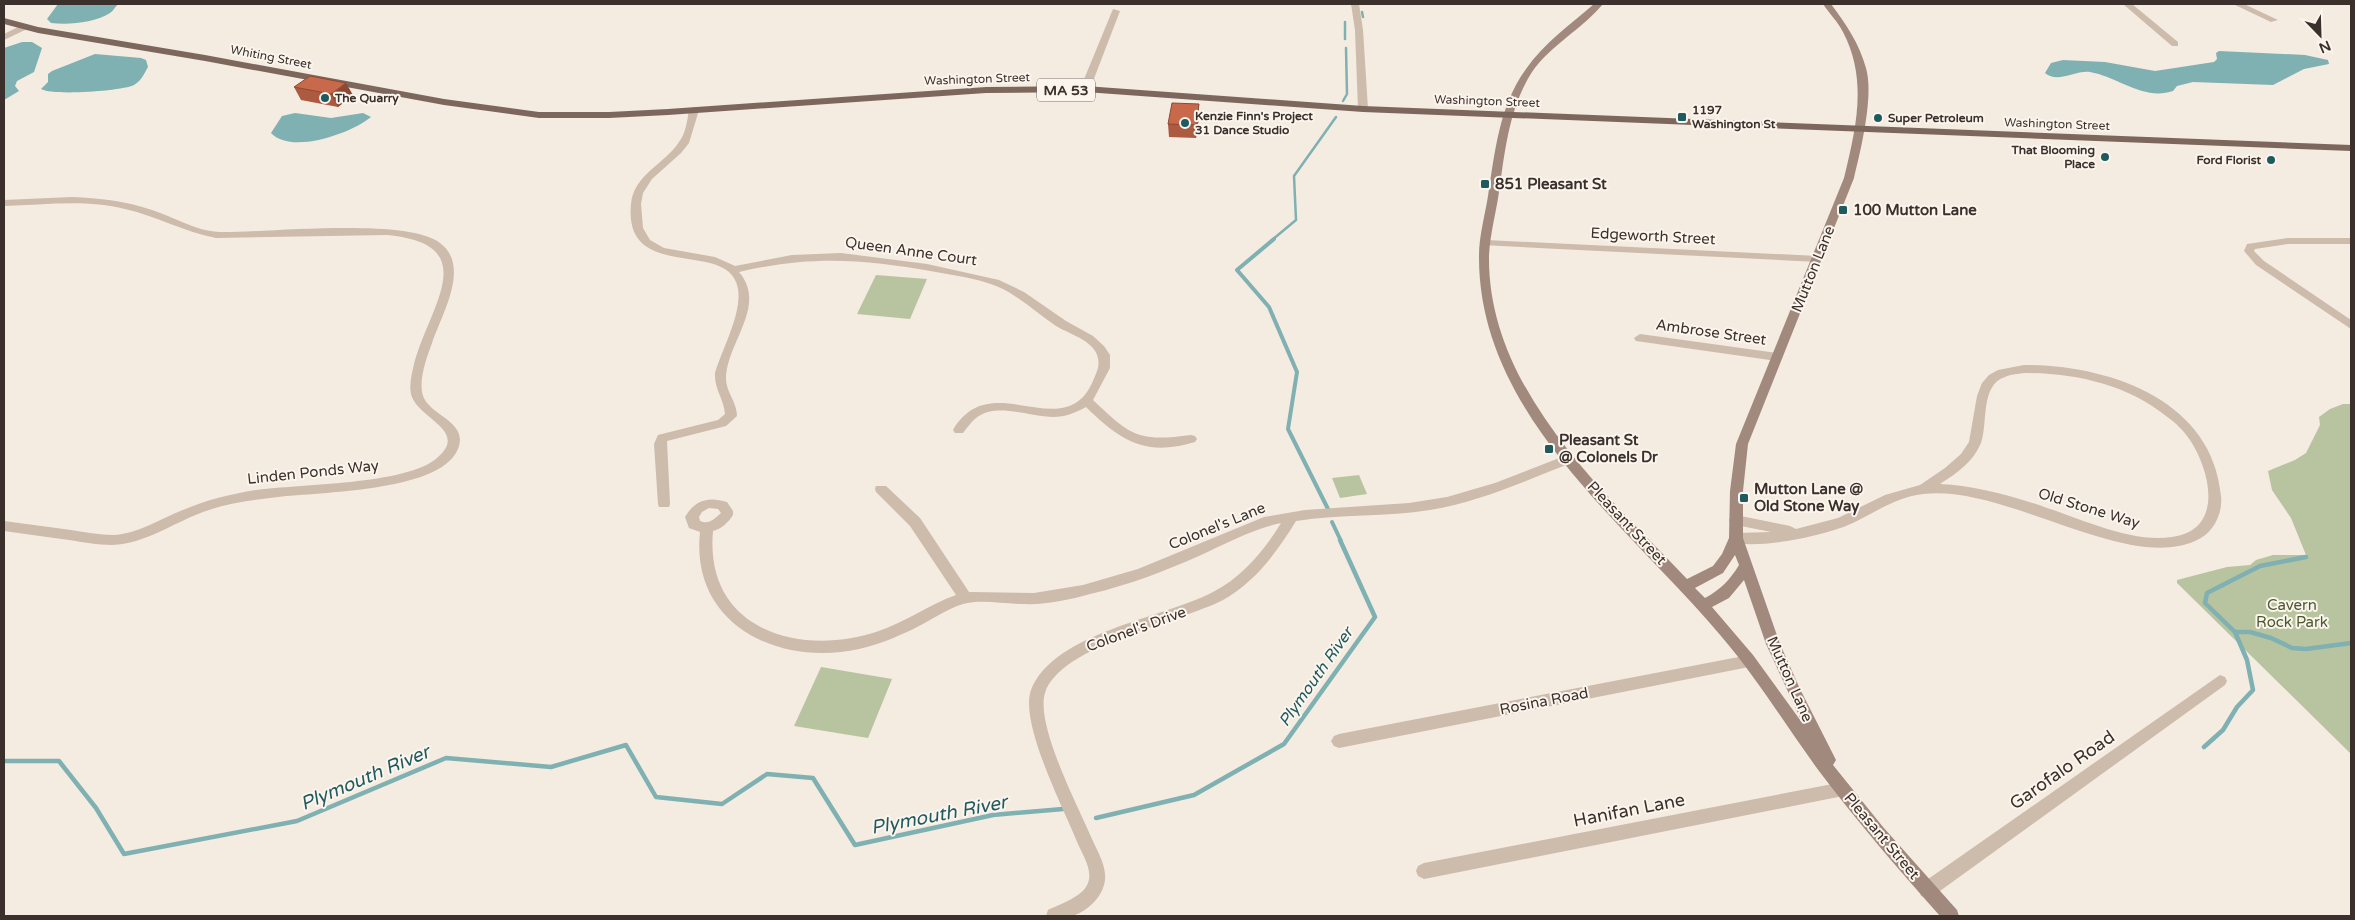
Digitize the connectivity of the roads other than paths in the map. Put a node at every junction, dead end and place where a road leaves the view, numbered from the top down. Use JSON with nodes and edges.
{"nodes":[{"id":1,"x":1354,"y":4,"type":"edge"},
{"id":2,"x":1599,"y":4,"type":"edge"},
{"id":3,"x":1827,"y":4,"type":"edge"},
{"id":4,"x":2127,"y":4,"type":"edge"},
{"id":5,"x":2237,"y":4,"type":"edge"},
{"id":6,"x":1116,"y":11,"type":"dead end"},
{"id":7,"x":2274,"y":20,"type":"dead end"},
{"id":8,"x":4,"y":21,"type":"edge"},
{"id":9,"x":14,"y":24,"type":"junction"},
{"id":10,"x":24,"y":27,"type":"junction"},
{"id":11,"x":4,"y":29,"type":"edge"},
{"id":12,"x":4,"y":37,"type":"edge"},
{"id":13,"x":2175,"y":44,"type":"dead end"},
{"id":14,"x":1085,"y":89,"type":"junction"},
{"id":15,"x":1362,"y":109,"type":"junction"},
{"id":16,"x":694,"y":110,"type":"junction"},
{"id":17,"x":623,"y":114,"type":"joint"},
{"id":18,"x":1508,"y":115,"type":"junction"},
{"id":19,"x":1860,"y":130,"type":"junction"},
{"id":20,"x":2351,"y":148,"type":"edge"},
{"id":21,"x":4,"y":203,"type":"edge"},
{"id":22,"x":2351,"y":241,"type":"edge"},
{"id":23,"x":1486,"y":243,"type":"junction"},
{"id":24,"x":1818,"y":259,"type":"junction"},
{"id":25,"x":732,"y":270,"type":"junction"},
{"id":26,"x":2351,"y":311,"type":"edge"},
{"id":27,"x":2332,"y":312,"type":"junction"},
{"id":28,"x":2351,"y":325,"type":"edge"},
{"id":29,"x":1640,"y":338,"type":"dead end"},
{"id":30,"x":1777,"y":357,"type":"junction"},
{"id":31,"x":1087,"y":401,"type":"junction"},
{"id":32,"x":959,"y":430,"type":"dead end"},
{"id":33,"x":1191,"y":439,"type":"dead end"},
{"id":34,"x":1568,"y":460,"type":"junction"},
{"id":35,"x":1925,"y":487,"type":"junction"},
{"id":36,"x":881,"y":489,"type":"dead end"},
{"id":37,"x":664,"y":504,"type":"dead end"},
{"id":38,"x":1292,"y":517,"type":"junction"},
{"id":39,"x":1736,"y":520,"type":"junction"},
{"id":40,"x":4,"y":526,"type":"edge"},
{"id":41,"x":707,"y":528,"type":"dead end"},
{"id":42,"x":1798,"y":532,"type":"junction"},
{"id":43,"x":1736,"y":538,"type":"junction"},
{"id":44,"x":1746,"y":564,"type":"junction"},
{"id":45,"x":1685,"y":586,"type":"junction"},
{"id":46,"x":965,"y":598,"type":"junction"},
{"id":47,"x":1703,"y":605,"type":"junction"},
{"id":48,"x":1748,"y":661,"type":"junction"},
{"id":49,"x":2220,"y":681,"type":"dead end"},
{"id":50,"x":1339,"y":741,"type":"dead end"},
{"id":51,"x":1842,"y":789,"type":"junction"},
{"id":52,"x":1424,"y":871,"type":"dead end"},
{"id":53,"x":1927,"y":890,"type":"junction"},
{"id":54,"x":1054,"y":916,"type":"edge"},
{"id":55,"x":1951,"y":916,"type":"edge"}],
"edges":[{"from":1,"to":15,"type":"street"},
{"from":2,"to":18,"type":"street","name":"Pleasant Street"},
{"from":3,"to":19,"type":"street","name":"Mutton Lane"},
{"from":4,"to":13,"type":"street"},
{"from":5,"to":7,"type":"street"},
{"from":6,"to":14,"type":"street"},
{"from":8,"to":9,"type":"main road","name":"Whiting Street","number":"MA 53"},
{"from":9,"to":10,"type":"main road","name":"Whiting Street","number":"MA 53"},
{"from":9,"to":11,"type":"street"},
{"from":10,"to":12,"type":"street"},
{"from":10,"to":17,"type":"main road","name":"Whiting Street","number":"MA 53"},
{"from":14,"to":15,"type":"main road","name":"Washington Street","number":"MA 53"},
{"from":14,"to":16,"type":"main road","name":"Washington Street","number":"MA 53"},
{"from":15,"to":18,"type":"main road","name":"Washington Street","number":"MA 53"},
{"from":16,"to":17,"type":"main road","name":"Washington Street","number":"MA 53"},
{"from":16,"to":25,"type":"street"},
{"from":18,"to":19,"type":"main road","name":"Washington Street","number":"MA 53"},
{"from":18,"to":23,"type":"street","name":"Pleasant Street"},
{"from":19,"to":20,"type":"main road","name":"Washington Street","number":"MA 53"},
{"from":19,"to":24,"type":"street","name":"Mutton Lane"},
{"from":21,"to":40,"type":"street","name":"Linden Ponds Way"},
{"from":22,"to":27,"type":"street"},
{"from":23,"to":24,"type":"street","name":"Edgeworth Street"},
{"from":23,"to":34,"type":"street","name":"Pleasant Street"},
{"from":24,"to":30,"type":"street","name":"Mutton Lane"},
{"from":25,"to":31,"type":"street","name":"Queen Anne Court"},
{"from":25,"to":37,"type":"street"},
{"from":26,"to":27,"type":"street"},
{"from":27,"to":28,"type":"street"},
{"from":29,"to":30,"type":"street","name":"Ambrose Street"},
{"from":30,"to":39,"type":"street","name":"Mutton Lane"},
{"from":31,"to":32,"type":"street"},
{"from":31,"to":33,"type":"street"},
{"from":34,"to":38,"type":"street","name":"Colonel's Lane"},
{"from":34,"to":45,"type":"street","name":"Pleasant Street"},
{"from":35,"to":35,"type":"street","name":"Old Stone Way"},
{"from":35,"to":42,"type":"street","name":"Old Stone Way"},
{"from":36,"to":46,"type":"street"},
{"from":38,"to":46,"type":"street","name":"Colonel's Lane"},
{"from":38,"to":54,"type":"street","name":"Colonel's Drive"},
{"from":39,"to":42,"type":"street","name":"Old Stone Way"},
{"from":39,"to":43,"type":"street","name":"Mutton Lane"},
{"from":41,"to":46,"type":"street","name":"Colonel's Lane"},
{"from":42,"to":43,"type":"street","name":"Old Stone Way"},
{"from":43,"to":44,"type":"street","name":"Mutton Lane"},
{"from":43,"to":45,"type":"street","name":"Mutton Lane"},
{"from":44,"to":47,"type":"street"},
{"from":44,"to":51,"type":"street","name":"Mutton Lane"},
{"from":45,"to":47,"type":"street","name":"Pleasant Street"},
{"from":47,"to":48,"type":"street","name":"Pleasant Street"},
{"from":48,"to":50,"type":"street","name":"Rosina Road"},
{"from":48,"to":51,"type":"street","name":"Pleasant Street"},
{"from":49,"to":53,"type":"street","name":"Garofalo Road"},
{"from":51,"to":52,"type":"street","name":"Hanifan Lane"},
{"from":51,"to":53,"type":"street","name":"Pleasant Street"},
{"from":53,"to":55,"type":"street","name":"Pleasant Street"}]}
